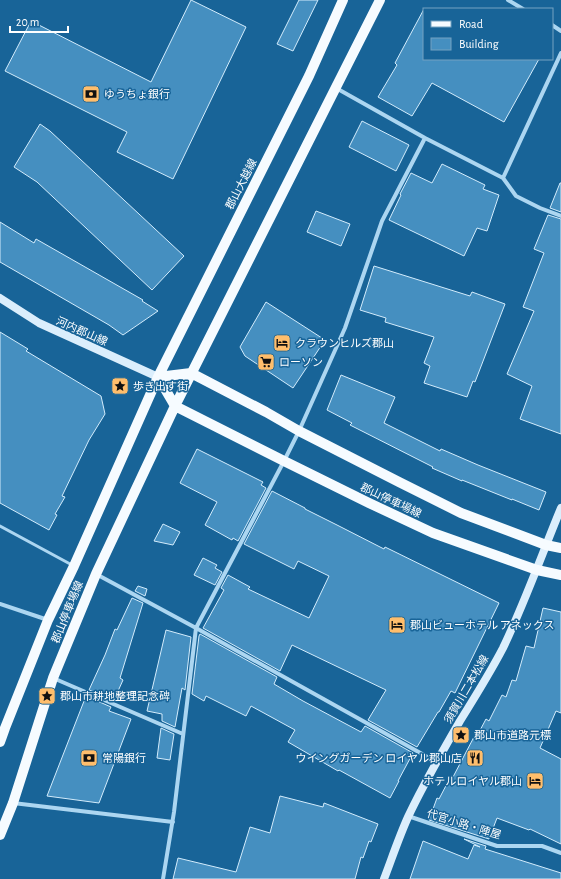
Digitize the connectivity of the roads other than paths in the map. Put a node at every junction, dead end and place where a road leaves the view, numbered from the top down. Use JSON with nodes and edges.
{"nodes":[{"id":1,"x":343,"y":0,"type":"edge"},
{"id":2,"x":380,"y":0,"type":"edge"},
{"id":3,"x":508,"y":0,"type":"edge"},
{"id":4,"x":521,"y":8,"type":"edge"},
{"id":5,"x":561,"y":53,"type":"edge"},
{"id":6,"x":336,"y":88,"type":"junction"},
{"id":7,"x":424,"y":138,"type":"junction"},
{"id":8,"x":503,"y":178,"type":"junction"},
{"id":9,"x":561,"y":216,"type":"edge"},
{"id":10,"x":0,"y":298,"type":"edge"},
{"id":11,"x":191,"y":373,"type":"junction"},
{"id":12,"x":158,"y":377,"type":"junction"},
{"id":13,"x":175,"y":406,"type":"junction"},
{"id":14,"x":299,"y":431,"type":"junction"},
{"id":15,"x":284,"y":461,"type":"junction"},
{"id":16,"x":561,"y":508,"type":"edge"},
{"id":17,"x":0,"y":526,"type":"edge"},
{"id":18,"x":546,"y":545,"type":"junction"},
{"id":19,"x":561,"y":548,"type":"edge"},
{"id":20,"x":74,"y":566,"type":"junction"},
{"id":21,"x":537,"y":570,"type":"junction"},
{"id":22,"x":96,"y":574,"type":"junction"},
{"id":23,"x":561,"y":575,"type":"edge"},
{"id":24,"x":0,"y":604,"type":"edge"},
{"id":25,"x":48,"y":620,"type":"junction"},
{"id":26,"x":196,"y":628,"type":"junction"},
{"id":27,"x":53,"y":678,"type":"junction"},
{"id":28,"x":2,"y":728,"type":"edge"},
{"id":29,"x":183,"y":734,"type":"junction"},
{"id":30,"x":0,"y":742,"type":"edge"},
{"id":31,"x":436,"y":763,"type":"junction"},
{"id":32,"x":13,"y":803,"type":"junction"},
{"id":33,"x":408,"y":816,"type":"junction"},
{"id":34,"x":172,"y":822,"type":"junction"},
{"id":35,"x":0,"y":835,"type":"edge"},
{"id":36,"x":561,"y":854,"type":"edge"},
{"id":37,"x":163,"y":879,"type":"edge"},
{"id":38,"x":384,"y":879,"type":"edge"}],
"edges":[{"from":1,"to":12,"type":"main road","name":"郡山大越線"},
{"from":2,"to":6,"type":"main road"},
{"from":3,"to":4,"type":"street"},
{"from":5,"to":8,"type":"street"},
{"from":6,"to":7,"type":"street"},
{"from":6,"to":11,"type":"main road"},
{"from":7,"to":8,"type":"street"},
{"from":7,"to":14,"type":"street"},
{"from":8,"to":9,"type":"street"},
{"from":10,"to":12,"type":"main road","name":"河内郡山線"},
{"from":11,"to":12,"type":"main road"},
{"from":11,"to":13,"type":"main road","name":"郡山停車場線"},
{"from":11,"to":14,"type":"main road"},
{"from":12,"to":13,"type":"main road"},
{"from":12,"to":20,"type":"main road","name":"郡山停車場線"},
{"from":13,"to":15,"type":"main road","name":"郡山停車場線"},
{"from":13,"to":22,"type":"main road","name":"郡山停車場線"},
{"from":14,"to":15,"type":"street"},
{"from":14,"to":18,"type":"main road"},
{"from":15,"to":21,"type":"main road","name":"郡山停車場線"},
{"from":15,"to":26,"type":"street"},
{"from":16,"to":18,"type":"main road","name":"須賀川二本松線"},
{"from":17,"to":20,"type":"lane"},
{"from":18,"to":19,"type":"main road"},
{"from":18,"to":21,"type":"main road","name":"須賀川二本松線"},
{"from":20,"to":25,"type":"main road","name":"郡山停車場線"},
{"from":21,"to":23,"type":"main road","name":"郡山停車場線"},
{"from":21,"to":31,"type":"main road","name":"須賀川二本松線"},
{"from":22,"to":26,"type":"street"},
{"from":22,"to":27,"type":"main road","name":"郡山停車場線"},
{"from":24,"to":25,"type":"street"},
{"from":25,"to":28,"type":"main road","name":"郡山停車場線"},
{"from":26,"to":29,"type":"street"},
{"from":26,"to":31,"type":"street"},
{"from":27,"to":29,"type":"street"},
{"from":27,"to":32,"type":"main road","name":"郡山停車場線"},
{"from":28,"to":30,"type":"main road","name":"郡山停車場線"},
{"from":29,"to":34,"type":"street"},
{"from":31,"to":33,"type":"main road","name":"須賀川二本松線"},
{"from":32,"to":34,"type":"street"},
{"from":32,"to":35,"type":"main road","name":"郡山停車場線"},
{"from":33,"to":36,"type":"street","name":"代官小路・陣屋"},
{"from":33,"to":38,"type":"main road","name":"須賀川二本松線"},
{"from":34,"to":37,"type":"street"}]}
